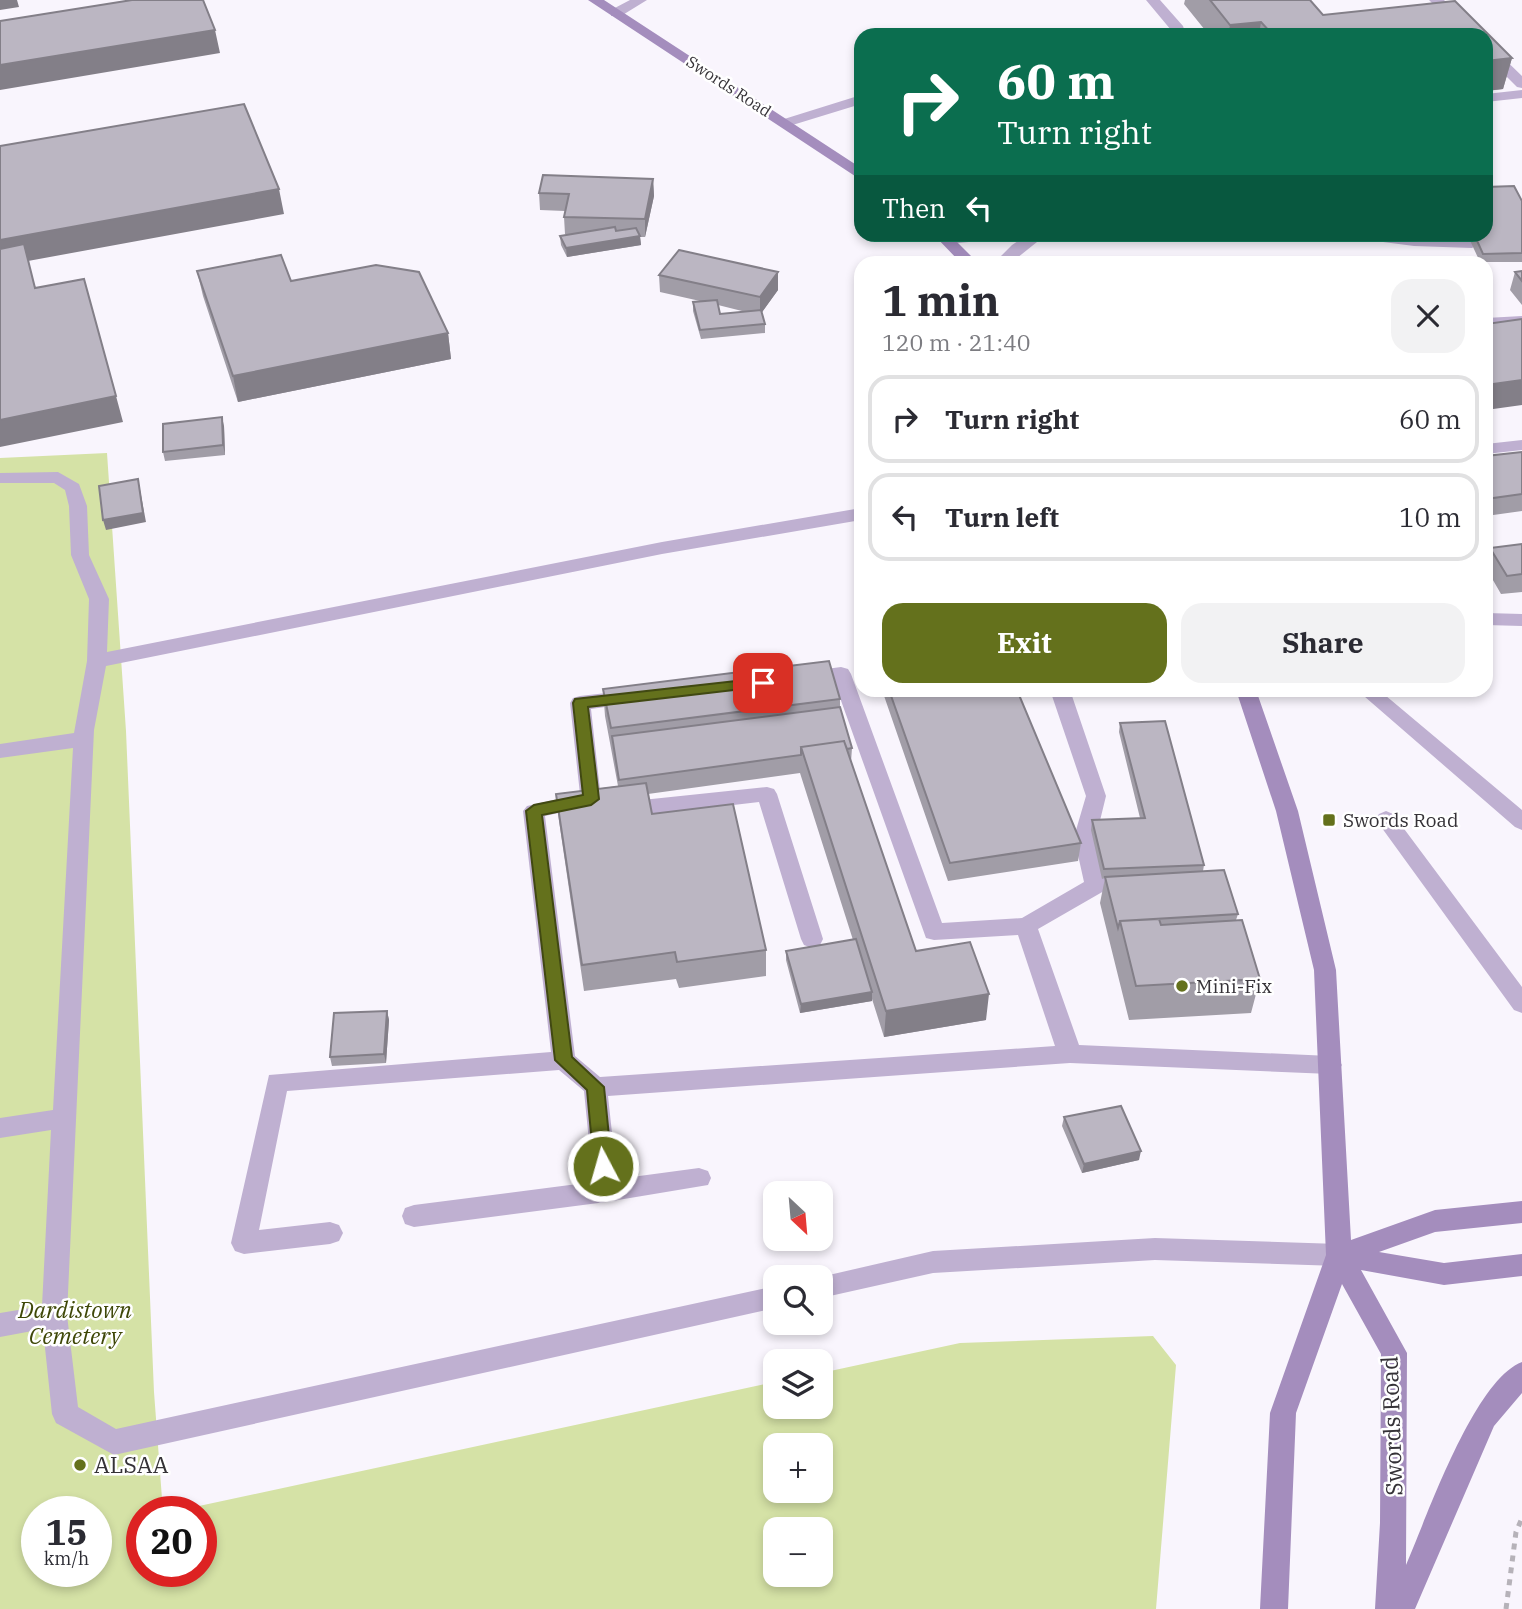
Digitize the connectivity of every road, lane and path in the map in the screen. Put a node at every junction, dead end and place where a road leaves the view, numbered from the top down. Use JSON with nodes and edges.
{"nodes":[{"id":1,"x":595,"y":0,"type":"edge"},
{"id":2,"x":640,"y":0,"type":"edge"},
{"id":3,"x":1153,"y":0,"type":"edge"},
{"id":4,"x":1436,"y":0,"type":"edge"},
{"id":5,"x":616,"y":13,"type":"junction"},
{"id":6,"x":1177,"y":28,"type":"edge"},
{"id":7,"x":1465,"y":28,"type":"edge"},
{"id":8,"x":1493,"y":56,"type":"edge"},
{"id":9,"x":1522,"y":85,"type":"edge"},
{"id":10,"x":1522,"y":94,"type":"edge"},
{"id":11,"x":1493,"y":97,"type":"edge"},
{"id":12,"x":854,"y":101,"type":"edge"},
{"id":13,"x":786,"y":123,"type":"junction"},
{"id":14,"x":854,"y":170,"type":"edge"},
{"id":15,"x":953,"y":242,"type":"edge"},
{"id":16,"x":1027,"y":242,"type":"edge"},
{"id":17,"x":1443,"y":242,"type":"edge"},
{"id":18,"x":1472,"y":243,"type":"edge"},
{"id":19,"x":964,"y":256,"type":"edge"},
{"id":20,"x":1009,"y":256,"type":"edge"},
{"id":21,"x":1520,"y":320,"type":"edge"},
{"id":22,"x":1493,"y":322,"type":"edge"},
{"id":23,"x":1522,"y":445,"type":"edge"},
{"id":24,"x":1493,"y":448,"type":"edge"},
{"id":25,"x":0,"y":478,"type":"edge"},
{"id":26,"x":854,"y":515,"type":"edge"},
{"id":27,"x":1493,"y":620,"type":"edge"},
{"id":28,"x":1522,"y":620,"type":"edge"},
{"id":29,"x":97,"y":661,"type":"junction"},
{"id":30,"x":786,"y":680,"type":"edge"},
{"id":31,"x":649,"y":695,"type":"edge"},
{"id":32,"x":1062,"y":697,"type":"edge"},
{"id":33,"x":1248,"y":697,"type":"edge"},
{"id":34,"x":1375,"y":697,"type":"edge"},
{"id":35,"x":84,"y":738,"type":"junction"},
{"id":36,"x":0,"y":752,"type":"edge"},
{"id":37,"x":591,"y":799,"type":"junction"},
{"id":38,"x":1386,"y":819,"type":"dead end"},
{"id":39,"x":1522,"y":822,"type":"edge"},
{"id":40,"x":1026,"y":926,"type":"junction"},
{"id":41,"x":812,"y":939,"type":"dead end"},
{"id":42,"x":1522,"y":1004,"type":"edge"},
{"id":43,"x":1070,"y":1055,"type":"junction"},
{"id":44,"x":564,"y":1060,"type":"junction"},
{"id":45,"x":1330,"y":1065,"type":"junction"},
{"id":46,"x":595,"y":1087,"type":"junction"},
{"id":47,"x":64,"y":1118,"type":"junction"},
{"id":48,"x":0,"y":1128,"type":"edge"},
{"id":49,"x":699,"y":1178,"type":"dead end"},
{"id":50,"x":606,"y":1192,"type":"junction"},
{"id":51,"x":1522,"y":1212,"type":"edge"},
{"id":52,"x":415,"y":1216,"type":"dead end"},
{"id":53,"x":330,"y":1233,"type":"dead end"},
{"id":54,"x":1339,"y":1255,"type":"junction"},
{"id":55,"x":1522,"y":1265,"type":"edge"},
{"id":56,"x":833,"y":1284,"type":"edge"},
{"id":57,"x":763,"y":1300,"type":"edge"},
{"id":58,"x":54,"y":1315,"type":"junction"},
{"id":59,"x":0,"y":1325,"type":"edge"},
{"id":60,"x":1522,"y":1374,"type":"edge"},
{"id":61,"x":1522,"y":1518,"type":"edge"},
{"id":62,"x":1274,"y":1609,"type":"edge"},
{"id":63,"x":1389,"y":1609,"type":"edge"},
{"id":64,"x":1401,"y":1609,"type":"edge"},
{"id":65,"x":1506,"y":1609,"type":"edge"}],
"edges":[{"from":1,"to":5,"type":"main road","name":"Swords Road"},
{"from":2,"to":5,"type":"lane"},
{"from":3,"to":6,"type":"lane"},
{"from":4,"to":7,"type":"lane"},
{"from":5,"to":13,"type":"main road","name":"Swords Road"},
{"from":8,"to":9,"type":"lane"},
{"from":10,"to":11,"type":"lane"},
{"from":12,"to":13,"type":"lane"},
{"from":13,"to":14,"type":"main road","name":"Swords Road"},
{"from":15,"to":19,"type":"main road"},
{"from":16,"to":20,"type":"lane"},
{"from":17,"to":18,"type":"lane"},
{"from":21,"to":22,"type":"lane"},
{"from":23,"to":24,"type":"lane"},
{"from":25,"to":29,"type":"lane"},
{"from":26,"to":29,"type":"lane"},
{"from":27,"to":28,"type":"lane"},
{"from":29,"to":35,"type":"lane"},
{"from":30,"to":40,"type":"lane"},
{"from":31,"to":37,"type":"lane"},
{"from":32,"to":40,"type":"lane"},
{"from":33,"to":45,"type":"main road","name":"Swords Road"},
{"from":34,"to":39,"type":"lane"},
{"from":35,"to":36,"type":"lane"},
{"from":35,"to":47,"type":"lane"},
{"from":37,"to":41,"type":"lane"},
{"from":37,"to":44,"type":"lane"},
{"from":38,"to":42,"type":"lane"},
{"from":40,"to":43,"type":"lane"},
{"from":43,"to":45,"type":"lane"},
{"from":43,"to":46,"type":"lane"},
{"from":44,"to":46,"type":"lane"},
{"from":44,"to":53,"type":"lane"},
{"from":45,"to":54,"type":"main road","name":"Swords Road"},
{"from":46,"to":50,"type":"lane"},
{"from":47,"to":48,"type":"lane"},
{"from":47,"to":58,"type":"lane"},
{"from":49,"to":50,"type":"lane"},
{"from":50,"to":52,"type":"lane"},
{"from":51,"to":54,"type":"main road"},
{"from":54,"to":55,"type":"main road"},
{"from":54,"to":56,"type":"lane"},
{"from":54,"to":62,"type":"main road","name":"Swords Road"},
{"from":54,"to":63,"type":"main road","name":"Swords Road"},
{"from":57,"to":58,"type":"lane"},
{"from":58,"to":59,"type":"lane"},
{"from":60,"to":64,"type":"main road"},
{"from":61,"to":65,"type":"path"}]}
